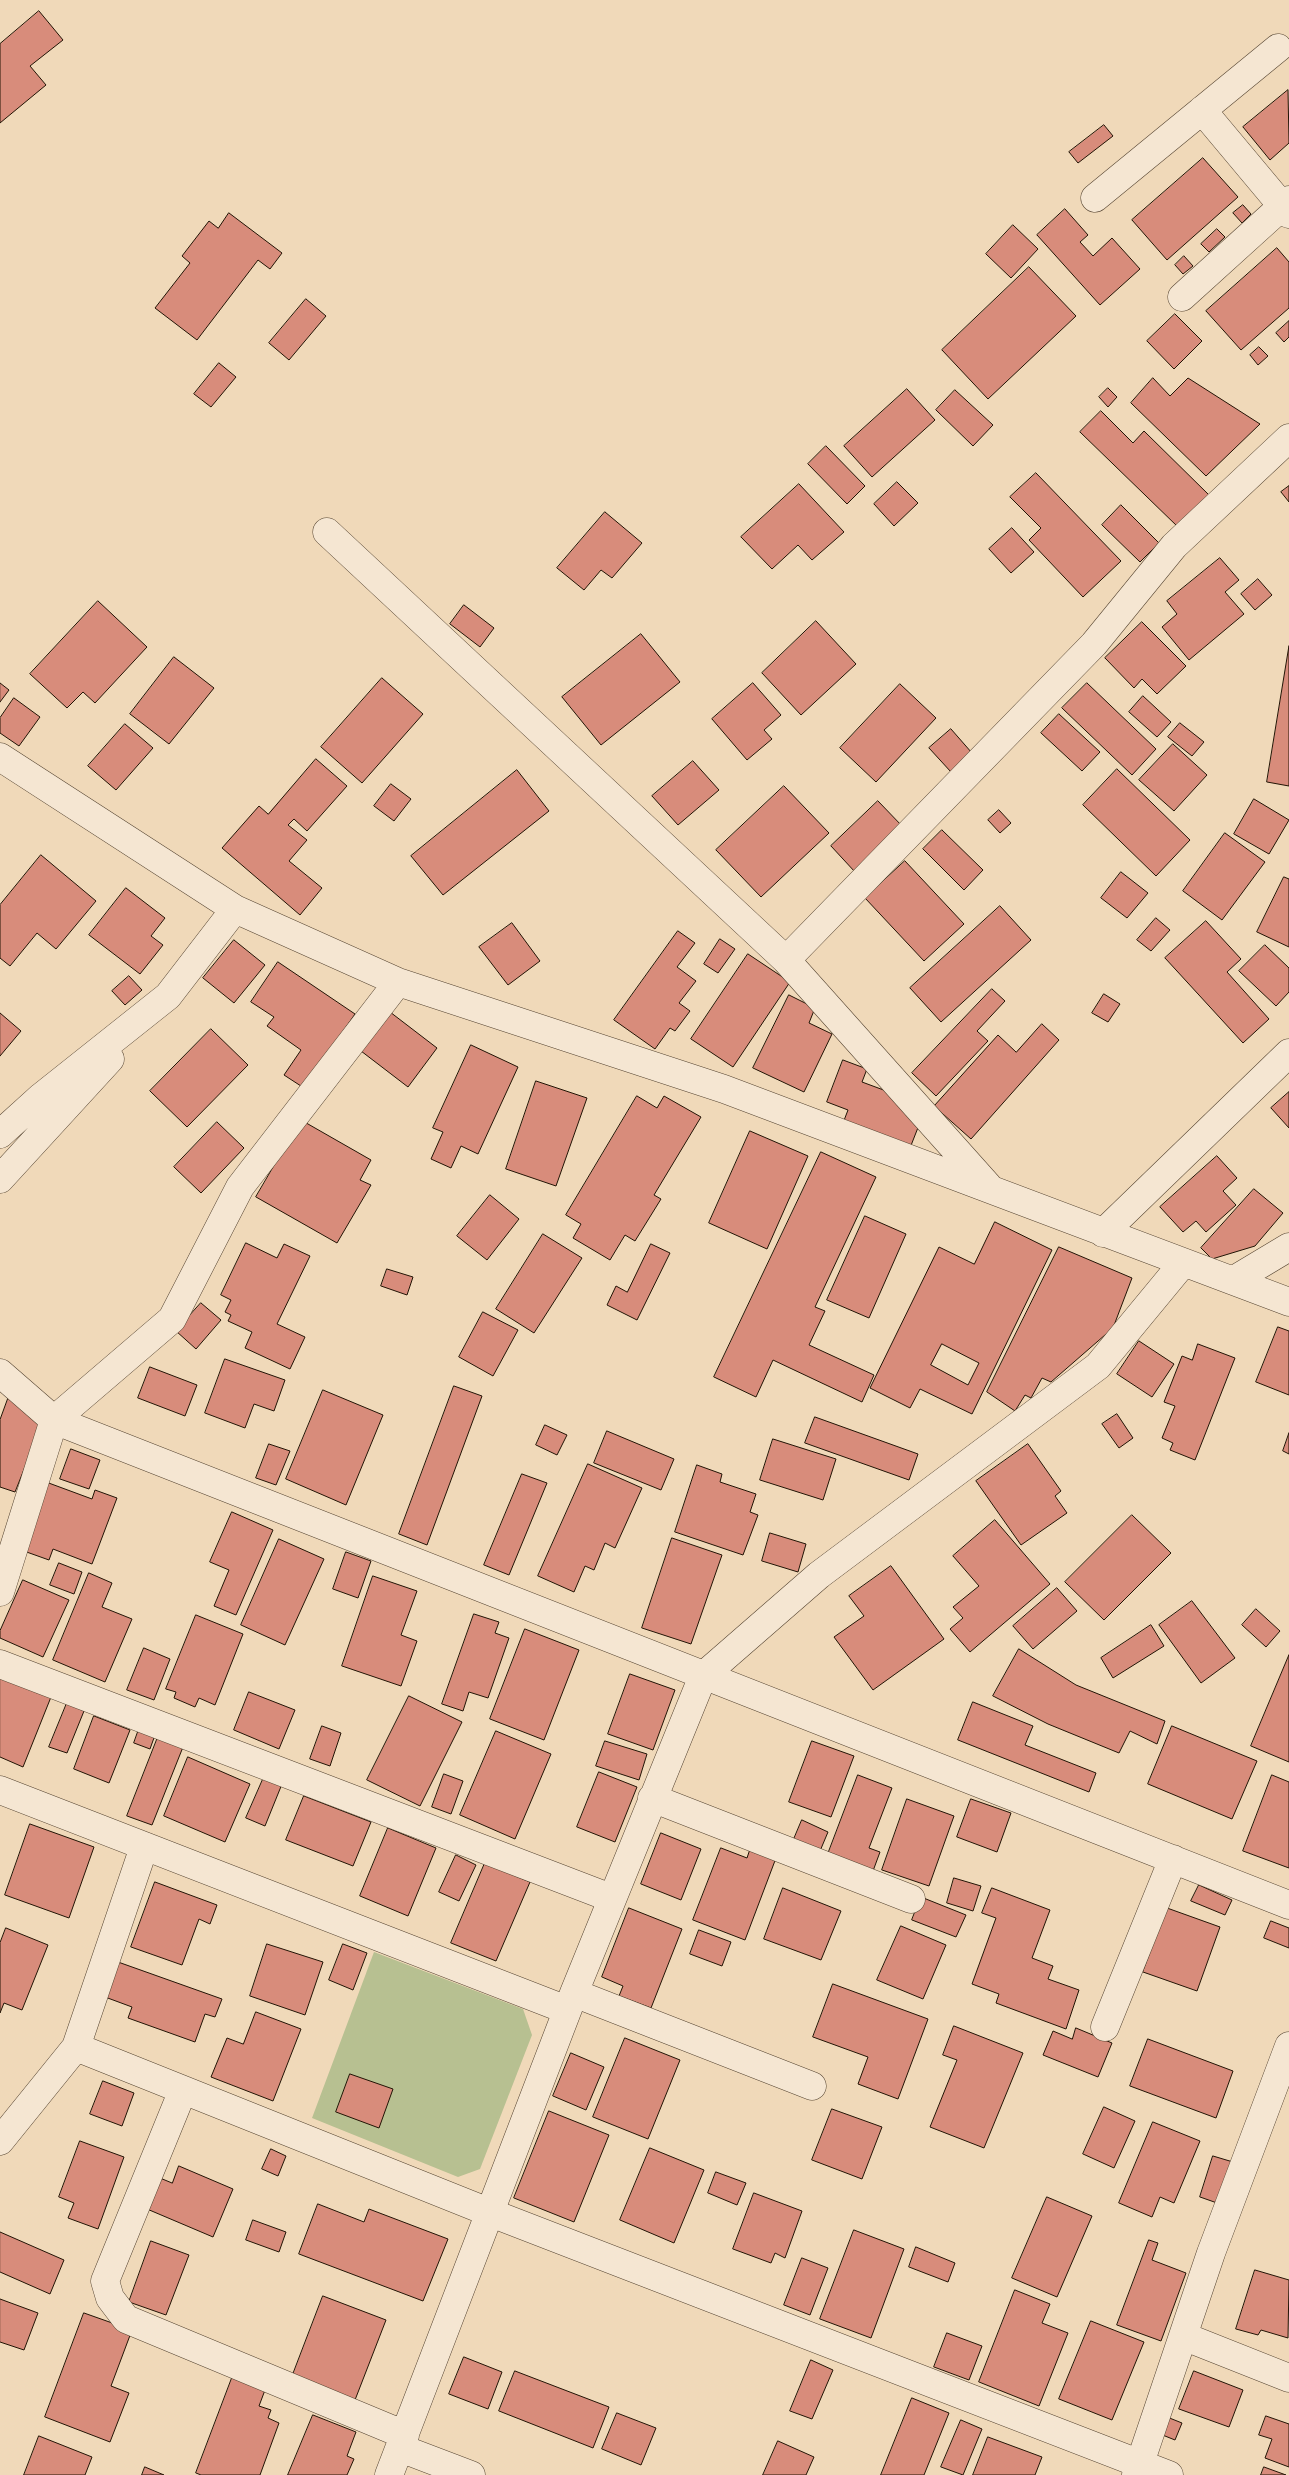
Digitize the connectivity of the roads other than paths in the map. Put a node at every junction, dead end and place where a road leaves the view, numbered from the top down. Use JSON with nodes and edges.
{"nodes":[{"id":1,"x":1278,"y":48,"type":"dead end"},
{"id":2,"x":1202,"y":110,"type":"junction"},
{"id":3,"x":1096,"y":198,"type":"dead end"},
{"id":4,"x":1286,"y":206,"type":"edge"},
{"id":5,"x":1182,"y":297,"type":"dead end"},
{"id":6,"x":1289,"y":438,"type":"edge"},
{"id":7,"x":327,"y":532,"type":"dead end"},
{"id":8,"x":0,"y":757,"type":"edge"},
{"id":9,"x":235,"y":909,"type":"junction"},
{"id":10,"x":786,"y":960,"type":"junction"},
{"id":11,"x":398,"y":982,"type":"junction"},
{"id":12,"x":168,"y":996,"type":"junction"},
{"id":13,"x":1289,"y":1053,"type":"edge"},
{"id":14,"x":0,"y":1134,"type":"edge"},
{"id":15,"x":0,"y":1179,"type":"edge"},
{"id":16,"x":992,"y":1190,"type":"junction"},
{"id":17,"x":1103,"y":1233,"type":"junction"},
{"id":18,"x":1289,"y":1247,"type":"edge"},
{"id":19,"x":1183,"y":1262,"type":"junction"},
{"id":20,"x":1234,"y":1280,"type":"junction"},
{"id":21,"x":1289,"y":1302,"type":"edge"},
{"id":22,"x":0,"y":1374,"type":"edge"},
{"id":23,"x":54,"y":1420,"type":"junction"},
{"id":24,"x":0,"y":1592,"type":"edge"},
{"id":25,"x":0,"y":1664,"type":"edge"},
{"id":26,"x":702,"y":1676,"type":"junction"},
{"id":27,"x":0,"y":1790,"type":"edge"},
{"id":28,"x":652,"y":1798,"type":"junction"},
{"id":29,"x":144,"y":1846,"type":"junction"},
{"id":30,"x":1173,"y":1859,"type":"junction"},
{"id":31,"x":611,"y":1898,"type":"junction"},
{"id":32,"x":911,"y":1899,"type":"dead end"},
{"id":33,"x":1289,"y":1905,"type":"edge"},
{"id":34,"x":570,"y":2002,"type":"junction"},
{"id":35,"x":1104,"y":2027,"type":"dead end"},
{"id":36,"x":1289,"y":2046,"type":"edge"},
{"id":37,"x":76,"y":2047,"type":"junction"},
{"id":38,"x":812,"y":2086,"type":"dead end"},
{"id":39,"x":183,"y":2090,"type":"junction"},
{"id":40,"x":0,"y":2141,"type":"edge"},
{"id":41,"x":491,"y":2213,"type":"junction"},
{"id":42,"x":1183,"y":2336,"type":"junction"},
{"id":43,"x":1289,"y":2378,"type":"edge"},
{"id":44,"x":402,"y":2442,"type":"junction"},
{"id":45,"x":1138,"y":2469,"type":"edge"},
{"id":46,"x":390,"y":2475,"type":"edge"},
{"id":47,"x":471,"y":2475,"type":"edge"},
{"id":48,"x":1169,"y":2475,"type":"edge"}],
"edges":[{"from":1,"to":2,"type":"street"},
{"from":2,"to":3,"type":"street"},
{"from":2,"to":4,"type":"street"},
{"from":4,"to":5,"type":"street"},
{"from":6,"to":10,"type":"street"},
{"from":7,"to":10,"type":"street"},
{"from":8,"to":9,"type":"street"},
{"from":9,"to":11,"type":"street"},
{"from":9,"to":12,"type":"street"},
{"from":10,"to":16,"type":"street"},
{"from":11,"to":16,"type":"street"},
{"from":11,"to":23,"type":"street"},
{"from":12,"to":14,"type":"street"},
{"from":12,"to":15,"type":"street"},
{"from":13,"to":17,"type":"street"},
{"from":16,"to":17,"type":"street"},
{"from":17,"to":19,"type":"street"},
{"from":18,"to":20,"type":"street"},
{"from":19,"to":20,"type":"street"},
{"from":19,"to":26,"type":"street"},
{"from":20,"to":21,"type":"street"},
{"from":22,"to":23,"type":"street"},
{"from":23,"to":24,"type":"street"},
{"from":23,"to":26,"type":"street"},
{"from":25,"to":31,"type":"street"},
{"from":26,"to":28,"type":"street"},
{"from":26,"to":30,"type":"street"},
{"from":27,"to":29,"type":"street"},
{"from":28,"to":31,"type":"street"},
{"from":28,"to":32,"type":"street"},
{"from":29,"to":34,"type":"street"},
{"from":29,"to":37,"type":"street"},
{"from":30,"to":33,"type":"street"},
{"from":30,"to":35,"type":"street"},
{"from":31,"to":34,"type":"street"},
{"from":34,"to":38,"type":"street"},
{"from":34,"to":41,"type":"street"},
{"from":36,"to":42,"type":"street"},
{"from":37,"to":39,"type":"street"},
{"from":37,"to":40,"type":"street"},
{"from":39,"to":41,"type":"street"},
{"from":39,"to":44,"type":"street"},
{"from":41,"to":44,"type":"street"},
{"from":41,"to":45,"type":"street"},
{"from":42,"to":43,"type":"street"},
{"from":42,"to":45,"type":"street"},
{"from":44,"to":46,"type":"street"},
{"from":44,"to":47,"type":"street"},
{"from":45,"to":48,"type":"street"}]}
